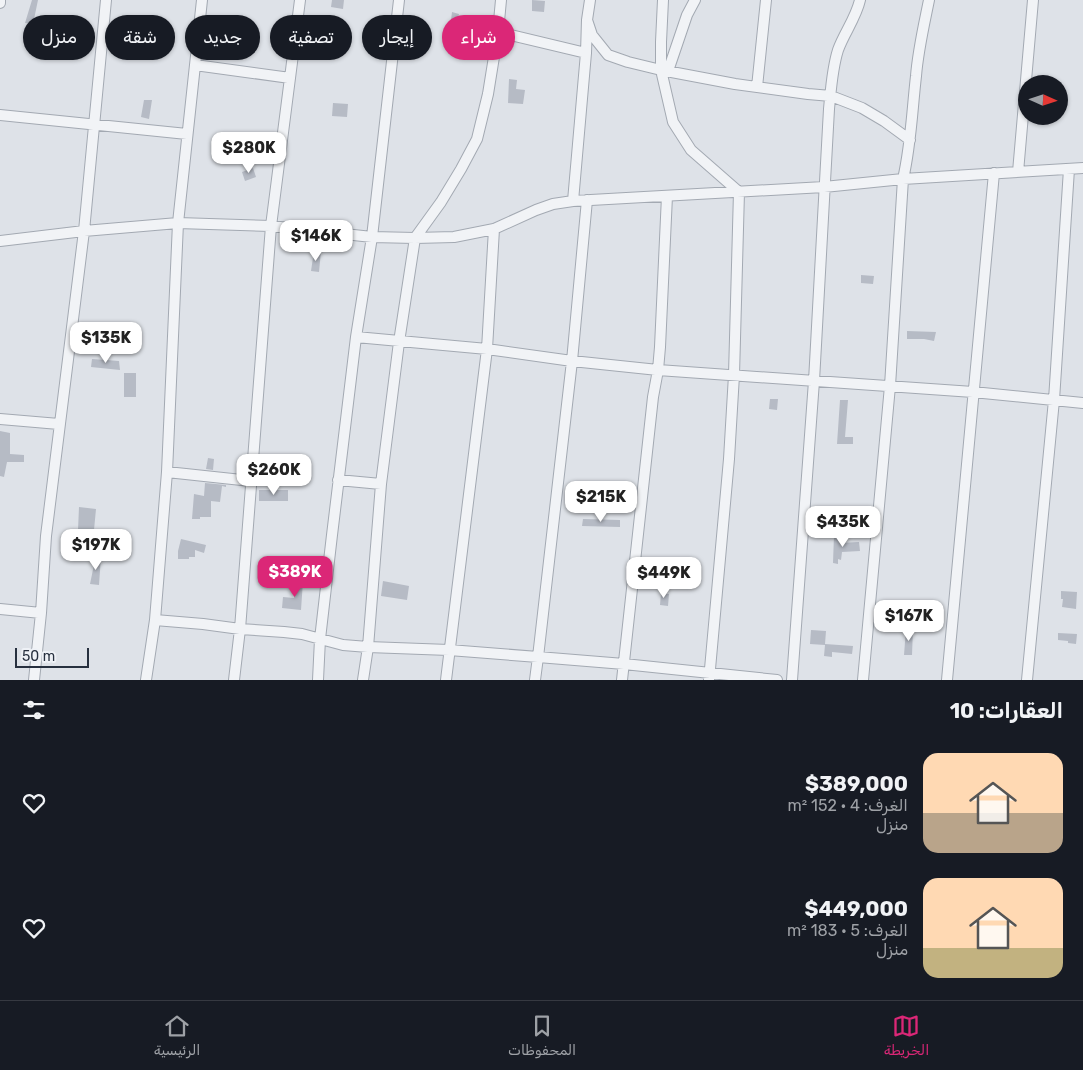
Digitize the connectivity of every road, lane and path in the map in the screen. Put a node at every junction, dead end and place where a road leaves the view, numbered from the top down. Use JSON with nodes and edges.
{"nodes":[{"id":1,"x":106,"y":0,"type":"edge"},
{"id":2,"x":202,"y":0,"type":"edge"},
{"id":3,"x":300,"y":0,"type":"edge"},
{"id":4,"x":400,"y":0,"type":"edge"},
{"id":5,"x":501,"y":0,"type":"edge"},
{"id":6,"x":590,"y":0,"type":"edge"},
{"id":7,"x":663,"y":0,"type":"edge"},
{"id":8,"x":695,"y":0,"type":"edge"},
{"id":9,"x":766,"y":0,"type":"edge"},
{"id":10,"x":860,"y":0,"type":"edge"},
{"id":11,"x":929,"y":0,"type":"edge"},
{"id":12,"x":1033,"y":0,"type":"edge"},
{"id":13,"x":500,"y":15,"type":"edge"},
{"id":14,"x":587,"y":20,"type":"junction"},
{"id":15,"x":515,"y":36,"type":"edge"},
{"id":16,"x":586,"y":54,"type":"junction"},
{"id":17,"x":493,"y":60,"type":"edge"},
{"id":18,"x":195,"y":65,"type":"junction"},
{"id":19,"x":664,"y":70,"type":"junction"},
{"id":20,"x":290,"y":78,"type":"junction"},
{"id":21,"x":757,"y":87,"type":"junction"},
{"id":22,"x":830,"y":96,"type":"junction"},
{"id":23,"x":0,"y":115,"type":"edge"},
{"id":24,"x":94,"y":124,"type":"junction"},
{"id":25,"x":187,"y":134,"type":"junction"},
{"id":26,"x":910,"y":140,"type":"junction"},
{"id":27,"x":1083,"y":168,"type":"edge"},
{"id":28,"x":1069,"y":169,"type":"junction"},
{"id":29,"x":1018,"y":172,"type":"junction"},
{"id":30,"x":994,"y":173,"type":"junction"},
{"id":31,"x":903,"y":179,"type":"junction"},
{"id":32,"x":824,"y":187,"type":"junction"},
{"id":33,"x":739,"y":192,"type":"junction"},
{"id":34,"x":667,"y":196,"type":"junction"},
{"id":35,"x":587,"y":200,"type":"junction"},
{"id":36,"x":573,"y":201,"type":"junction"},
{"id":37,"x":178,"y":223,"type":"junction"},
{"id":38,"x":271,"y":226,"type":"junction"},
{"id":39,"x":494,"y":229,"type":"junction"},
{"id":40,"x":84,"y":231,"type":"junction"},
{"id":41,"x":372,"y":238,"type":"junction"},
{"id":42,"x":415,"y":238,"type":"junction"},
{"id":43,"x":0,"y":241,"type":"edge"},
{"id":44,"x":356,"y":337,"type":"junction"},
{"id":45,"x":399,"y":342,"type":"junction"},
{"id":46,"x":487,"y":350,"type":"junction"},
{"id":47,"x":572,"y":361,"type":"junction"},
{"id":48,"x":658,"y":370,"type":"junction"},
{"id":49,"x":734,"y":375,"type":"junction"},
{"id":50,"x":814,"y":381,"type":"junction"},
{"id":51,"x":890,"y":386,"type":"junction"},
{"id":52,"x":973,"y":392,"type":"junction"},
{"id":53,"x":1054,"y":400,"type":"junction"},
{"id":54,"x":1083,"y":403,"type":"edge"},
{"id":55,"x":0,"y":419,"type":"edge"},
{"id":56,"x":59,"y":424,"type":"junction"},
{"id":57,"x":167,"y":472,"type":"junction"},
{"id":58,"x":338,"y":480,"type":"junction"},
{"id":59,"x":251,"y":481,"type":"junction"},
{"id":60,"x":381,"y":484,"type":"junction"},
{"id":61,"x":0,"y":609,"type":"edge"},
{"id":62,"x":41,"y":613,"type":"junction"},
{"id":63,"x":155,"y":620,"type":"junction"},
{"id":64,"x":240,"y":629,"type":"junction"},
{"id":65,"x":320,"y":639,"type":"junction"},
{"id":66,"x":368,"y":648,"type":"junction"},
{"id":67,"x":449,"y":650,"type":"junction"},
{"id":68,"x":538,"y":657,"type":"junction"},
{"id":69,"x":624,"y":664,"type":"junction"},
{"id":70,"x":709,"y":677,"type":"edge"},
{"id":71,"x":34,"y":680,"type":"edge"},
{"id":72,"x":146,"y":680,"type":"edge"},
{"id":73,"x":234,"y":680,"type":"edge"},
{"id":74,"x":318,"y":680,"type":"edge"},
{"id":75,"x":364,"y":680,"type":"edge"},
{"id":76,"x":446,"y":680,"type":"edge"},
{"id":77,"x":535,"y":680,"type":"edge"},
{"id":78,"x":622,"y":680,"type":"edge"},
{"id":79,"x":777,"y":680,"type":"edge"},
{"id":80,"x":792,"y":680,"type":"edge"},
{"id":81,"x":863,"y":680,"type":"edge"},
{"id":82,"x":947,"y":680,"type":"edge"},
{"id":83,"x":1027,"y":680,"type":"edge"}],
"edges":[{"from":1,"to":24,"type":"street"},
{"from":2,"to":18,"type":"street"},
{"from":3,"to":20,"type":"street"},
{"from":4,"to":41,"type":"street"},
{"from":5,"to":13,"type":"street"},
{"from":6,"to":14,"type":"street"},
{"from":7,"to":19,"type":"street"},
{"from":8,"to":19,"type":"street"},
{"from":9,"to":21,"type":"street"},
{"from":10,"to":22,"type":"street"},
{"from":11,"to":26,"type":"street"},
{"from":12,"to":29,"type":"street"},
{"from":14,"to":16,"type":"street"},
{"from":14,"to":19,"type":"street"},
{"from":15,"to":16,"type":"street"},
{"from":16,"to":36,"type":"street"},
{"from":17,"to":42,"type":"street"},
{"from":18,"to":20,"type":"street"},
{"from":18,"to":25,"type":"street"},
{"from":19,"to":21,"type":"street"},
{"from":19,"to":33,"type":"street"},
{"from":20,"to":38,"type":"street"},
{"from":21,"to":22,"type":"street"},
{"from":22,"to":26,"type":"street"},
{"from":22,"to":32,"type":"street"},
{"from":23,"to":24,"type":"street"},
{"from":24,"to":25,"type":"street"},
{"from":24,"to":40,"type":"street"},
{"from":25,"to":37,"type":"street"},
{"from":26,"to":31,"type":"street"},
{"from":27,"to":28,"type":"street"},
{"from":28,"to":29,"type":"street"},
{"from":28,"to":53,"type":"street"},
{"from":29,"to":30,"type":"street"},
{"from":30,"to":31,"type":"street"},
{"from":30,"to":52,"type":"street"},
{"from":31,"to":32,"type":"street"},
{"from":31,"to":51,"type":"street"},
{"from":32,"to":33,"type":"street"},
{"from":32,"to":50,"type":"street"},
{"from":33,"to":34,"type":"street"},
{"from":33,"to":49,"type":"street"},
{"from":34,"to":35,"type":"street"},
{"from":34,"to":48,"type":"street"},
{"from":35,"to":36,"type":"street"},
{"from":35,"to":47,"type":"street"},
{"from":36,"to":39,"type":"street"},
{"from":37,"to":38,"type":"street"},
{"from":37,"to":40,"type":"street"},
{"from":37,"to":57,"type":"street"},
{"from":38,"to":41,"type":"street"},
{"from":38,"to":59,"type":"street"},
{"from":39,"to":42,"type":"street"},
{"from":39,"to":46,"type":"street"},
{"from":40,"to":43,"type":"street"},
{"from":40,"to":56,"type":"street"},
{"from":41,"to":42,"type":"street"},
{"from":41,"to":44,"type":"street"},
{"from":42,"to":45,"type":"street"},
{"from":44,"to":45,"type":"street"},
{"from":44,"to":58,"type":"street"},
{"from":45,"to":46,"type":"street"},
{"from":45,"to":60,"type":"street"},
{"from":46,"to":47,"type":"street"},
{"from":46,"to":67,"type":"street"},
{"from":47,"to":48,"type":"street"},
{"from":47,"to":68,"type":"street"},
{"from":48,"to":49,"type":"street"},
{"from":48,"to":69,"type":"street"},
{"from":49,"to":50,"type":"street"},
{"from":49,"to":70,"type":"street"},
{"from":50,"to":51,"type":"street"},
{"from":50,"to":80,"type":"street"},
{"from":51,"to":52,"type":"street"},
{"from":51,"to":81,"type":"street"},
{"from":52,"to":53,"type":"street"},
{"from":52,"to":82,"type":"street"},
{"from":53,"to":54,"type":"street"},
{"from":53,"to":83,"type":"street"},
{"from":55,"to":56,"type":"street"},
{"from":56,"to":62,"type":"street"},
{"from":57,"to":59,"type":"street"},
{"from":57,"to":63,"type":"street"},
{"from":58,"to":60,"type":"street"},
{"from":58,"to":65,"type":"street"},
{"from":59,"to":64,"type":"street"},
{"from":60,"to":66,"type":"street"},
{"from":61,"to":62,"type":"street"},
{"from":62,"to":71,"type":"street"},
{"from":63,"to":64,"type":"street"},
{"from":63,"to":72,"type":"street"},
{"from":64,"to":65,"type":"street"},
{"from":64,"to":73,"type":"street"},
{"from":65,"to":66,"type":"street"},
{"from":65,"to":74,"type":"street"},
{"from":66,"to":67,"type":"street"},
{"from":66,"to":75,"type":"street"},
{"from":67,"to":68,"type":"street"},
{"from":67,"to":76,"type":"street"},
{"from":68,"to":69,"type":"street"},
{"from":68,"to":77,"type":"street"},
{"from":69,"to":70,"type":"street"},
{"from":69,"to":78,"type":"street"},
{"from":70,"to":79,"type":"street"}]}
